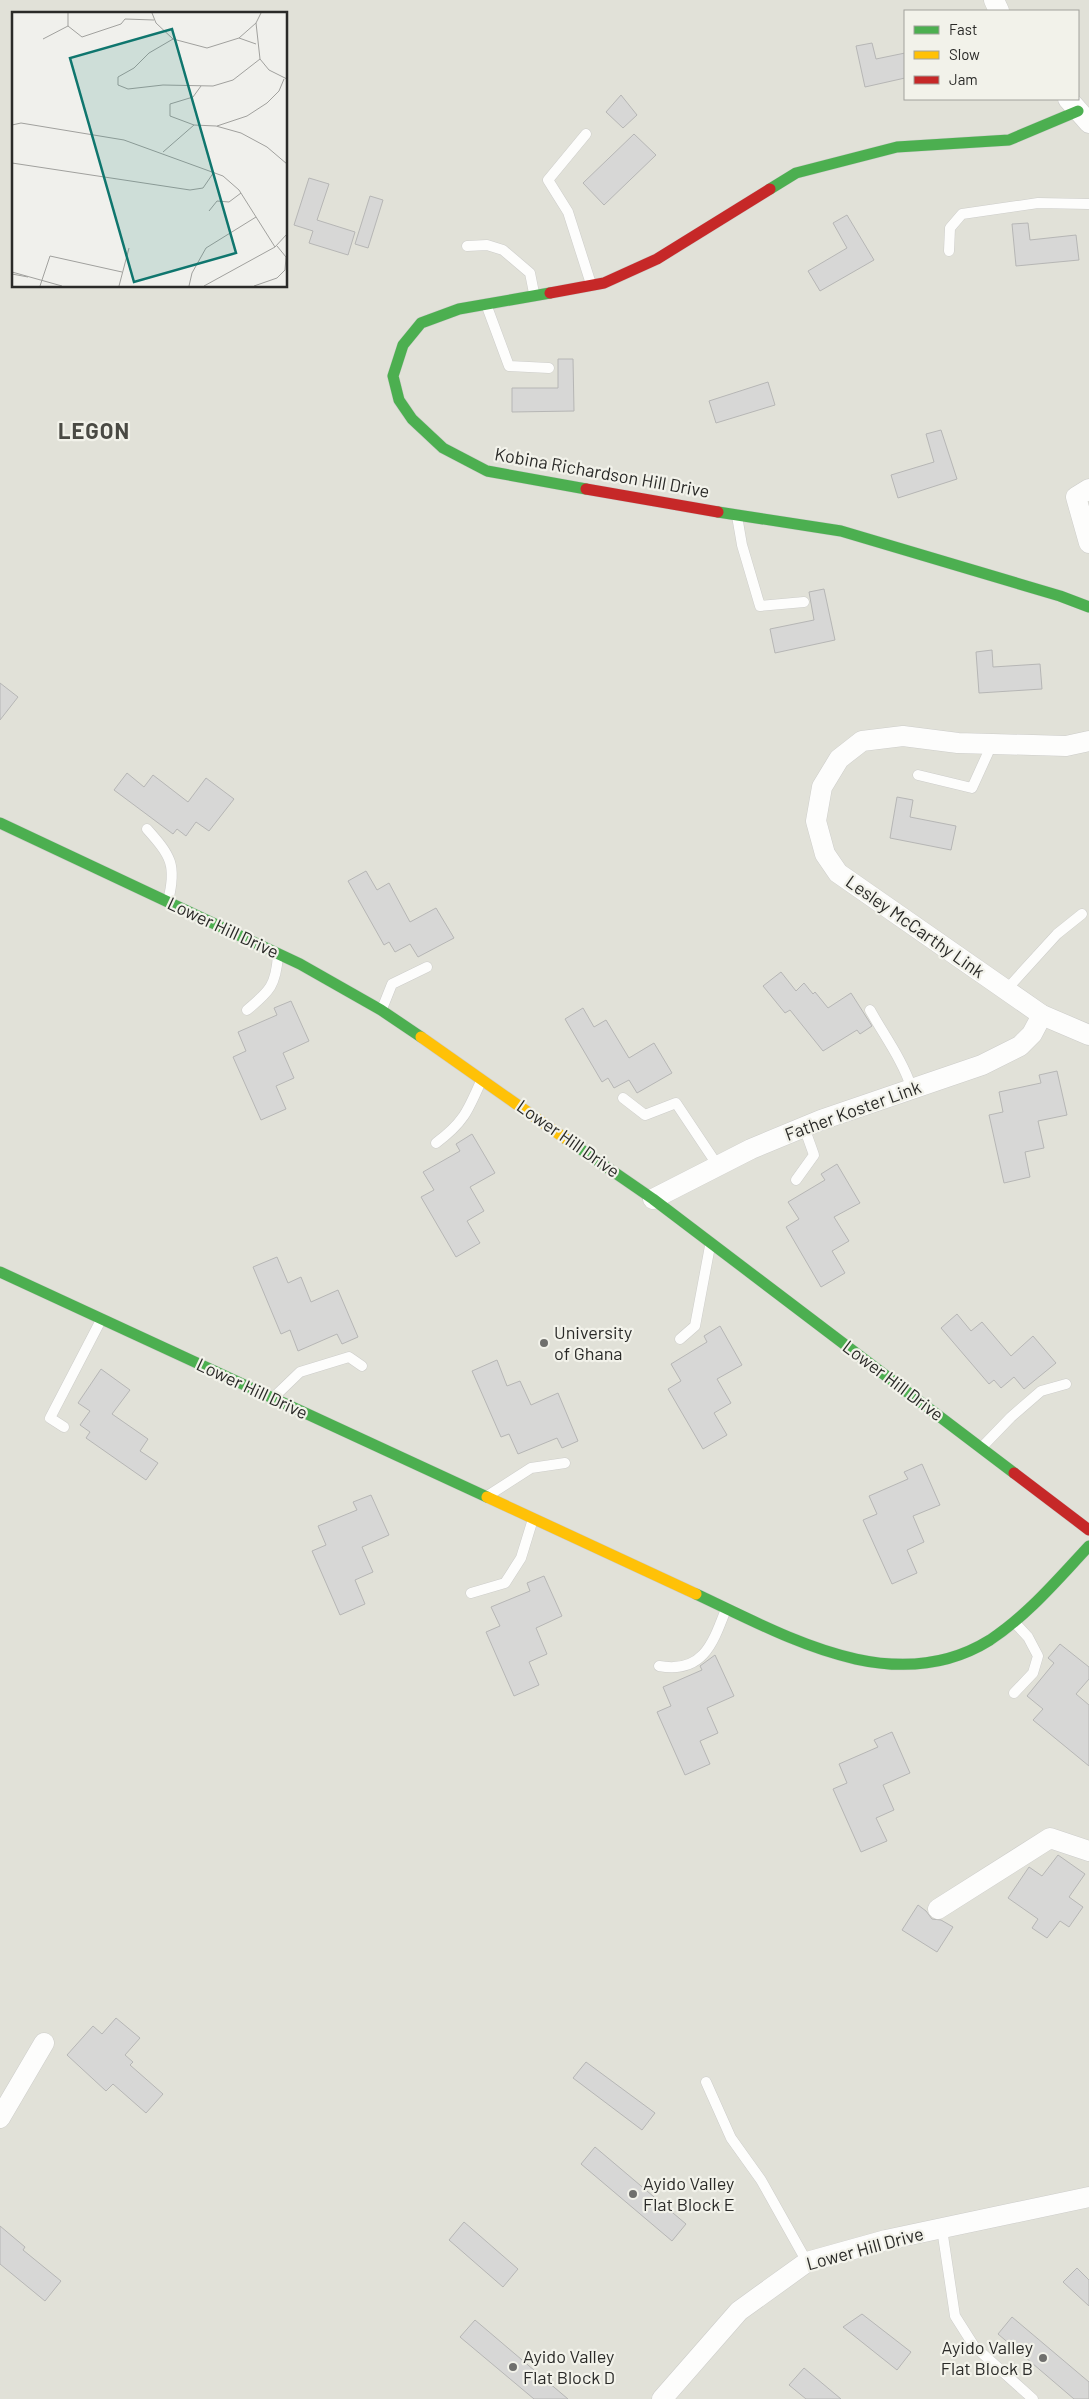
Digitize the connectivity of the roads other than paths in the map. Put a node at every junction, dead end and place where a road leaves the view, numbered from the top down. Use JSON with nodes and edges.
{"nodes":[{"id":1,"x":1078,"y":111,"type":"edge"},
{"id":2,"x":586,"y":134,"type":"dead end"},
{"id":3,"x":1089,"y":204,"type":"edge"},
{"id":4,"x":467,"y":246,"type":"dead end"},
{"id":5,"x":949,"y":251,"type":"dead end"},
{"id":6,"x":591,"y":285,"type":"junction"},
{"id":7,"x":534,"y":294,"type":"junction"},
{"id":8,"x":485,"y":303,"type":"junction"},
{"id":9,"x":548,"y":368,"type":"dead end"},
{"id":10,"x":1089,"y":489,"type":"edge"},
{"id":11,"x":737,"y":515,"type":"junction"},
{"id":12,"x":1089,"y":543,"type":"edge"},
{"id":13,"x":804,"y":602,"type":"dead end"},
{"id":14,"x":1089,"y":607,"type":"edge"},
{"id":15,"x":1089,"y":741,"type":"edge"},
{"id":16,"x":992,"y":744,"type":"junction"},
{"id":17,"x":918,"y":776,"type":"dead end"},
{"id":18,"x":0,"y":823,"type":"edge"},
{"id":19,"x":147,"y":829,"type":"dead end"},
{"id":20,"x":168,"y":902,"type":"junction"},
{"id":21,"x":1082,"y":914,"type":"dead end"},
{"id":22,"x":279,"y":954,"type":"junction"},
{"id":23,"x":427,"y":968,"type":"dead end"},
{"id":24,"x":1006,"y":990,"type":"junction"},
{"id":25,"x":247,"y":1010,"type":"dead end"},
{"id":26,"x":381,"y":1010,"type":"junction"},
{"id":27,"x":870,"y":1010,"type":"dead end"},
{"id":28,"x":1042,"y":1015,"type":"junction"},
{"id":29,"x":1089,"y":1035,"type":"edge"},
{"id":30,"x":482,"y":1080,"type":"junction"},
{"id":31,"x":912,"y":1089,"type":"junction"},
{"id":32,"x":624,"y":1098,"type":"dead end"},
{"id":33,"x":804,"y":1127,"type":"junction"},
{"id":34,"x":436,"y":1143,"type":"dead end"},
{"id":35,"x":718,"y":1166,"type":"junction"},
{"id":36,"x":796,"y":1180,"type":"dead end"},
{"id":37,"x":654,"y":1199,"type":"junction"},
{"id":38,"x":711,"y":1242,"type":"junction"},
{"id":39,"x":0,"y":1272,"type":"edge"},
{"id":40,"x":102,"y":1319,"type":"junction"},
{"id":41,"x":680,"y":1339,"type":"dead end"},
{"id":42,"x":362,"y":1366,"type":"dead end"},
{"id":43,"x":1066,"y":1384,"type":"dead end"},
{"id":44,"x":273,"y":1398,"type":"junction"},
{"id":45,"x":64,"y":1427,"type":"dead end"},
{"id":46,"x":981,"y":1448,"type":"junction"},
{"id":47,"x":565,"y":1463,"type":"dead end"},
{"id":48,"x":486,"y":1497,"type":"junction"},
{"id":49,"x":533,"y":1519,"type":"junction"},
{"id":50,"x":1089,"y":1530,"type":"edge"},
{"id":51,"x":1089,"y":1546,"type":"edge"},
{"id":52,"x":471,"y":1592,"type":"dead end"},
{"id":53,"x":726,"y":1608,"type":"junction"},
{"id":54,"x":1013,"y":1620,"type":"junction"},
{"id":55,"x":659,"y":1666,"type":"dead end"},
{"id":56,"x":1014,"y":1693,"type":"dead end"},
{"id":57,"x":1089,"y":1851,"type":"edge"},
{"id":58,"x":938,"y":1909,"type":"dead end"},
{"id":59,"x":44,"y":2043,"type":"dead end"},
{"id":60,"x":706,"y":2082,"type":"dead end"},
{"id":61,"x":0,"y":2118,"type":"edge"},
{"id":62,"x":1089,"y":2197,"type":"edge"},
{"id":63,"x":942,"y":2229,"type":"junction"},
{"id":64,"x":807,"y":2262,"type":"junction"},
{"id":65,"x":662,"y":2399,"type":"edge"},
{"id":66,"x":1033,"y":2399,"type":"edge"}],
"edges":[{"from":1,"to":6,"type":"street","name":"Kobina Richardson Hill Drive"},
{"from":2,"to":6,"type":"lane"},
{"from":3,"to":5,"type":"lane"},
{"from":4,"to":7,"type":"lane"},
{"from":6,"to":7,"type":"street","name":"Kobina Richardson Hill Drive"},
{"from":7,"to":8,"type":"street","name":"Kobina Richardson Hill Drive"},
{"from":8,"to":9,"type":"lane"},
{"from":8,"to":11,"type":"street","name":"Kobina Richardson Hill Drive"},
{"from":10,"to":12,"type":"street"},
{"from":11,"to":13,"type":"lane"},
{"from":11,"to":14,"type":"street","name":"Kobina Richardson Hill Drive"},
{"from":15,"to":16,"type":"street","name":"Lesley McCarthy Link"},
{"from":16,"to":17,"type":"lane"},
{"from":16,"to":24,"type":"street","name":"Lesley McCarthy Link"},
{"from":18,"to":20,"type":"street","name":"Lower Hill Drive"},
{"from":19,"to":20,"type":"lane"},
{"from":20,"to":22,"type":"street","name":"Lower Hill Drive"},
{"from":21,"to":24,"type":"lane"},
{"from":22,"to":25,"type":"lane"},
{"from":22,"to":26,"type":"street","name":"Lower Hill Drive"},
{"from":23,"to":26,"type":"lane"},
{"from":24,"to":28,"type":"street","name":"Lesley McCarthy Link"},
{"from":26,"to":30,"type":"street","name":"Lower Hill Drive"},
{"from":27,"to":31,"type":"lane"},
{"from":28,"to":29,"type":"street","name":"Lesley McCarthy Link"},
{"from":28,"to":31,"type":"street","name":"Father Koster Link"},
{"from":30,"to":34,"type":"lane"},
{"from":30,"to":37,"type":"street","name":"Lower Hill Drive"},
{"from":31,"to":33,"type":"street","name":"Father Koster Link"},
{"from":32,"to":35,"type":"lane"},
{"from":33,"to":35,"type":"street","name":"Father Koster Link"},
{"from":33,"to":36,"type":"lane"},
{"from":35,"to":37,"type":"street","name":"Father Koster Link"},
{"from":37,"to":38,"type":"street","name":"Lower Hill Drive"},
{"from":38,"to":41,"type":"lane"},
{"from":38,"to":46,"type":"street","name":"Lower Hill Drive"},
{"from":39,"to":40,"type":"street","name":"Lower Hill Drive"},
{"from":40,"to":44,"type":"street","name":"Lower Hill Drive"},
{"from":40,"to":45,"type":"lane"},
{"from":42,"to":44,"type":"lane"},
{"from":43,"to":46,"type":"lane"},
{"from":44,"to":48,"type":"street","name":"Lower Hill Drive"},
{"from":46,"to":50,"type":"street","name":"Lower Hill Drive"},
{"from":47,"to":48,"type":"lane"},
{"from":48,"to":49,"type":"street","name":"Lower Hill Drive"},
{"from":49,"to":52,"type":"lane"},
{"from":49,"to":53,"type":"street","name":"Lower Hill Drive"},
{"from":51,"to":54,"type":"street","name":"Lower Hill Drive"},
{"from":53,"to":54,"type":"street","name":"Lower Hill Drive"},
{"from":53,"to":55,"type":"lane"},
{"from":54,"to":56,"type":"lane"},
{"from":57,"to":58,"type":"street"},
{"from":59,"to":61,"type":"street"},
{"from":60,"to":64,"type":"lane"},
{"from":62,"to":63,"type":"street","name":"Lower Hill Drive"},
{"from":63,"to":64,"type":"street","name":"Lower Hill Drive"},
{"from":63,"to":66,"type":"lane"},
{"from":64,"to":65,"type":"street","name":"Lower Hill Drive"}]}
